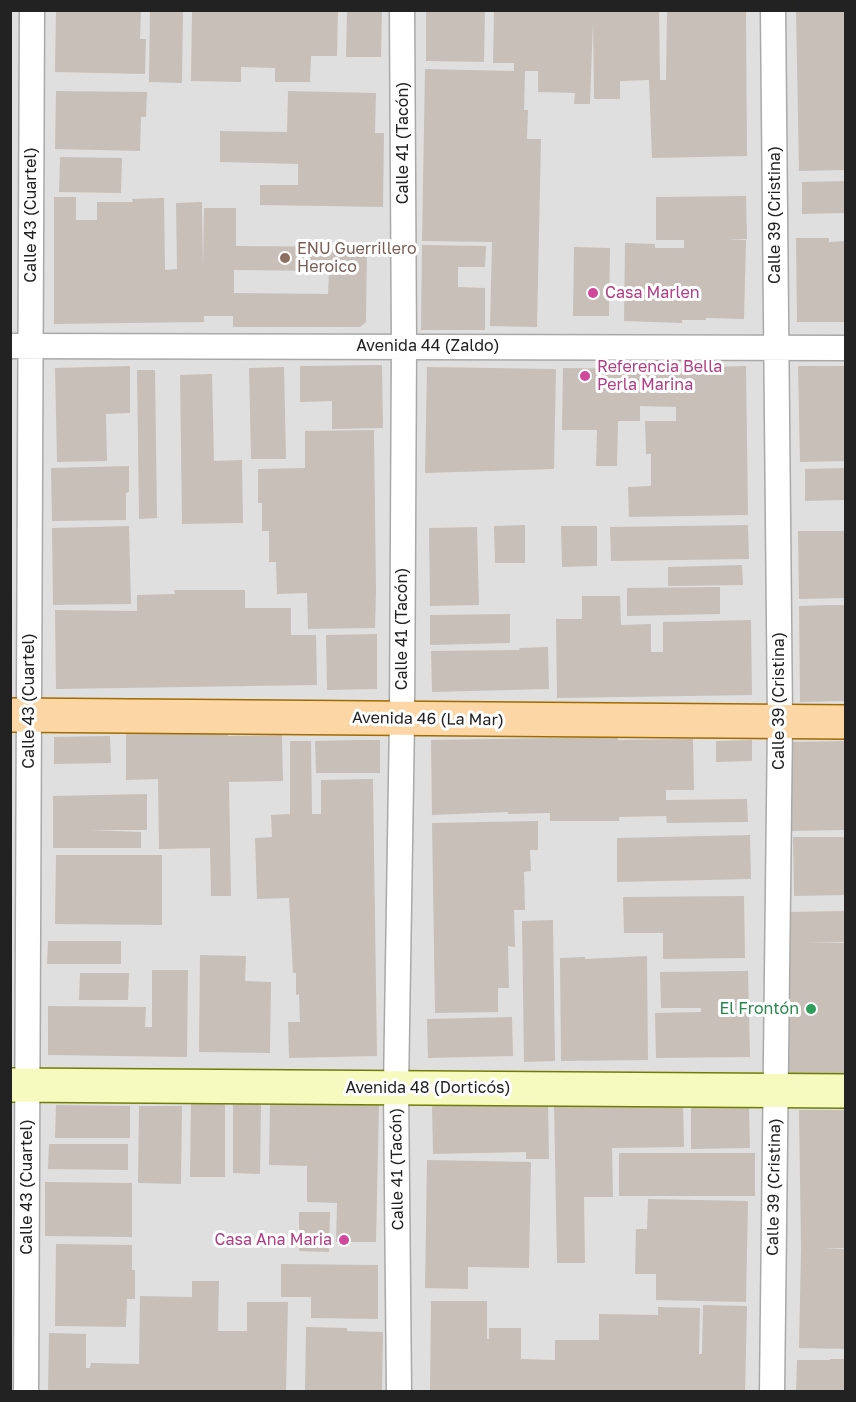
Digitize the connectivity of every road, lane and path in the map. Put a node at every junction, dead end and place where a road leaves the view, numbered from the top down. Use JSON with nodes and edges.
{"nodes":[{"id":1,"x":32,"y":10,"type":"edge"},
{"id":2,"x":402,"y":10,"type":"edge"},
{"id":3,"x":773,"y":10,"type":"edge"},
{"id":4,"x":20,"y":346,"type":"edge"},
{"id":5,"x":404,"y":346,"type":"junction"},
{"id":6,"x":776,"y":348,"type":"junction"},
{"id":7,"x":846,"y":348,"type":"edge"},
{"id":8,"x":20,"y":715,"type":"edge"},
{"id":9,"x":402,"y":718,"type":"junction"},
{"id":10,"x":780,"y":722,"type":"junction"},
{"id":11,"x":846,"y":722,"type":"edge"},
{"id":12,"x":19,"y":1085,"type":"edge"},
{"id":13,"x":396,"y":1088,"type":"junction"},
{"id":14,"x":775,"y":1091,"type":"junction"},
{"id":15,"x":846,"y":1091,"type":"edge"},
{"id":16,"x":26,"y":1392,"type":"edge"},
{"id":17,"x":399,"y":1392,"type":"edge"},
{"id":18,"x":772,"y":1392,"type":"edge"}],
"edges":[{"from":1,"to":4,"type":"street","name":"Calle 43 (Cuartel)"},
{"from":2,"to":5,"type":"street","name":"Calle 41 (Tacón)"},
{"from":3,"to":6,"type":"street","name":"Calle 39 (Cristina)"},
{"from":4,"to":5,"type":"street","name":"Avenida 44 (Zaldo)"},
{"from":4,"to":8,"type":"street","name":"Calle 43 (Cuartel)"},
{"from":5,"to":6,"type":"street","name":"Avenida 44 (Zaldo)"},
{"from":5,"to":9,"type":"street","name":"Calle 41 (Tacón)"},
{"from":6,"to":7,"type":"street","name":"Avenida 44 (Zaldo)"},
{"from":6,"to":10,"type":"street","name":"Calle 39 (Cristina)"},
{"from":8,"to":9,"type":"main road","name":"Avenida 46 (La Mar)"},
{"from":8,"to":12,"type":"street","name":"Calle 43 (Cuartel)"},
{"from":9,"to":10,"type":"main road","name":"Avenida 46 (La Mar)"},
{"from":9,"to":13,"type":"street","name":"Calle 41 (Tacón)"},
{"from":10,"to":11,"type":"main road","name":"Avenida 46 (La Mar)"},
{"from":10,"to":14,"type":"street","name":"Calle 39 (Cristina)"},
{"from":12,"to":13,"type":"street","name":"Avenida 48 (Dorticós)"},
{"from":12,"to":16,"type":"street","name":"Calle 43 (Cuartel)"},
{"from":13,"to":14,"type":"street","name":"Avenida 48 (Dorticós)"},
{"from":13,"to":17,"type":"street","name":"Calle 41 (Tacón)"},
{"from":14,"to":15,"type":"street","name":"Avenida 48 (Dorticós)"},
{"from":14,"to":18,"type":"street","name":"Calle 39 (Cristina)"}]}
